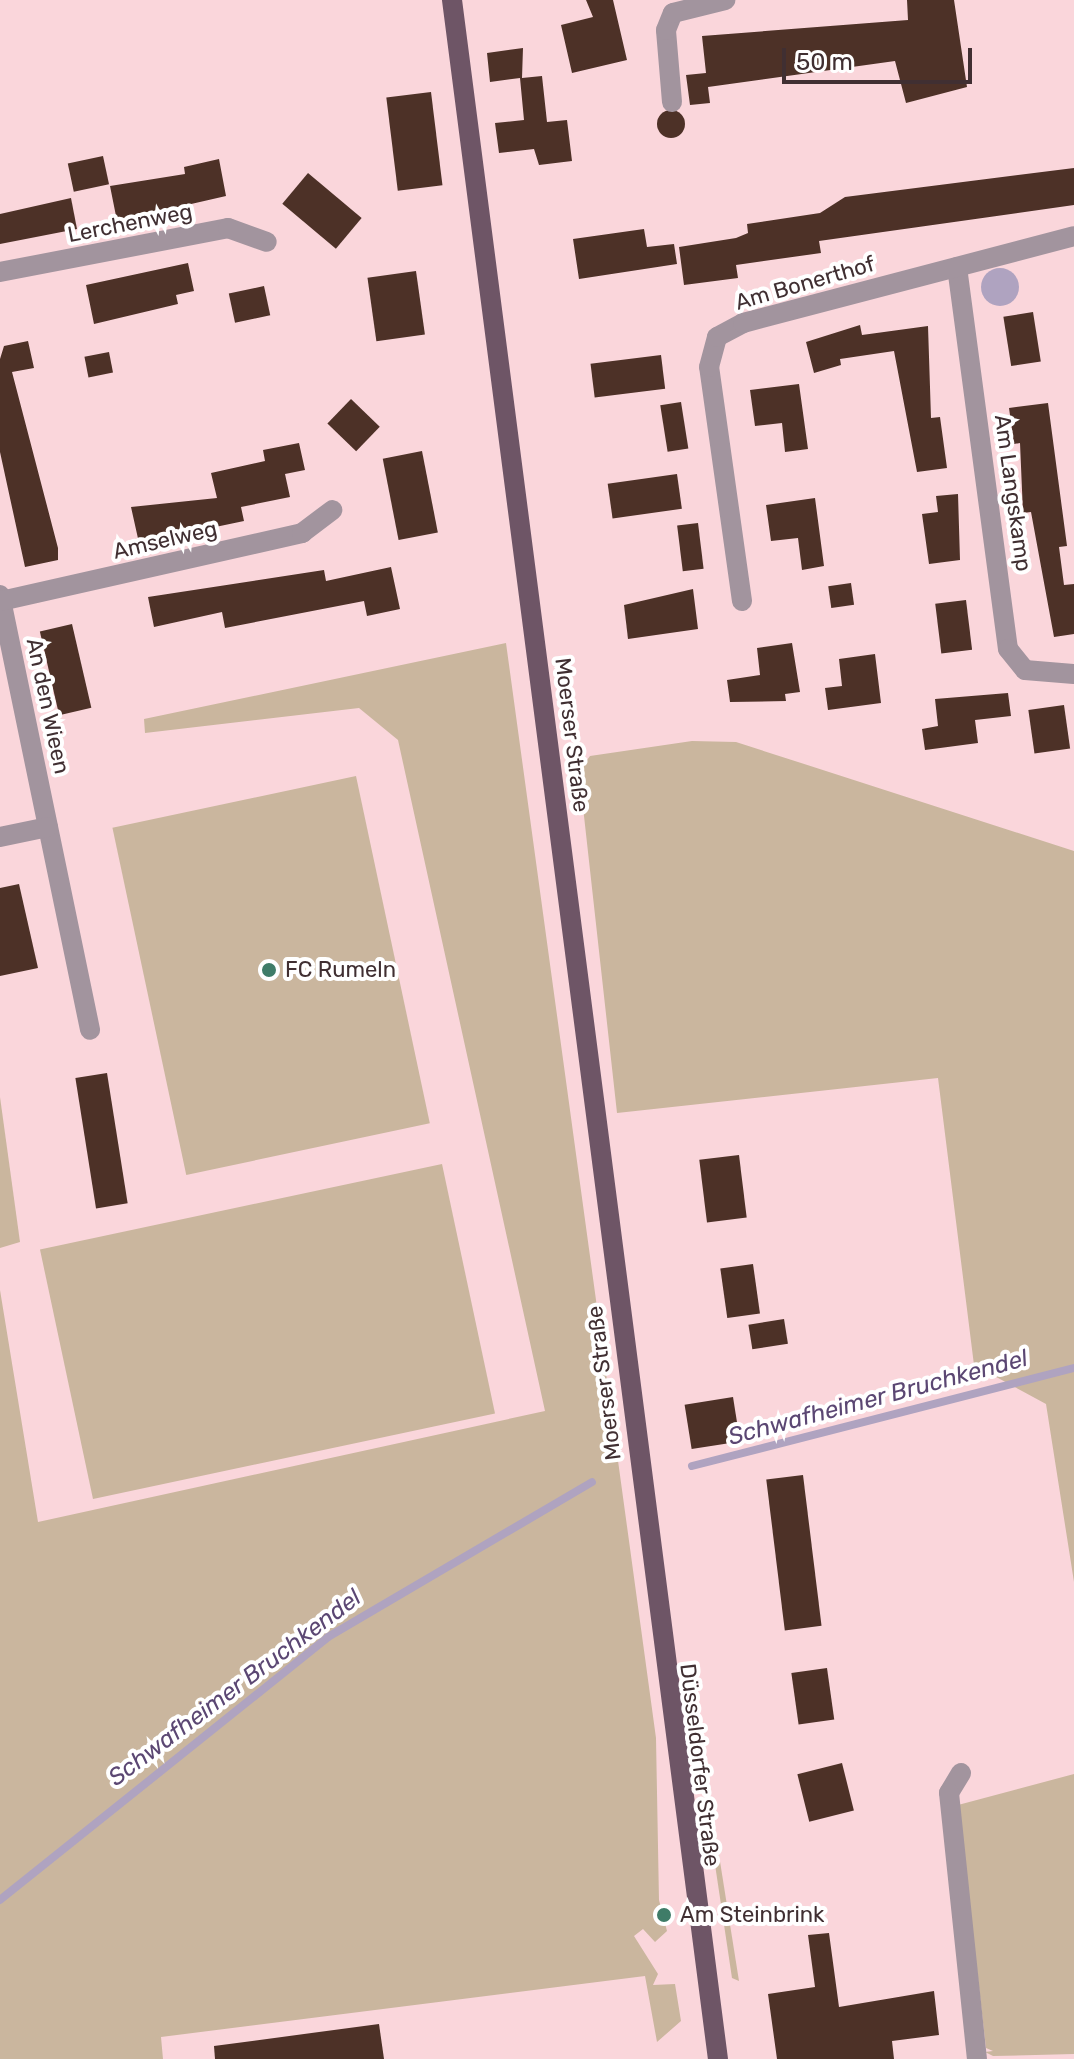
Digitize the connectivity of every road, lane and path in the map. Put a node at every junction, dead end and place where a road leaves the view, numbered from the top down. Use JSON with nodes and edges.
{"nodes":[{"id":1,"x":452,"y":0,"type":"edge"},
{"id":2,"x":725,"y":0,"type":"edge"},
{"id":3,"x":672,"y":102,"type":"dead end"},
{"id":4,"x":1074,"y":236,"type":"edge"},
{"id":5,"x":267,"y":242,"type":"dead end"},
{"id":6,"x":957,"y":267,"type":"junction"},
{"id":7,"x":0,"y":272,"type":"edge"},
{"id":8,"x":332,"y":510,"type":"dead end"},
{"id":9,"x":1,"y":598,"type":"edge"},
{"id":10,"x":742,"y":601,"type":"dead end"},
{"id":11,"x":1074,"y":674,"type":"edge"},
{"id":12,"x":48,"y":827,"type":"junction"},
{"id":13,"x":0,"y":837,"type":"edge"},
{"id":14,"x":90,"y":1030,"type":"dead end"},
{"id":15,"x":639,"y":1476,"type":"joint"},
{"id":16,"x":961,"y":1773,"type":"dead end"},
{"id":17,"x":718,"y":2059,"type":"edge"},
{"id":18,"x":977,"y":2059,"type":"edge"}],
"edges":[{"from":1,"to":15,"type":"main road","name":"Moerser Straße"},
{"from":2,"to":3,"type":"street"},
{"from":4,"to":6,"type":"street","name":"Am Bonerthof"},
{"from":5,"to":7,"type":"street","name":"Lerchenweg"},
{"from":6,"to":10,"type":"street","name":"Am Bonerthof"},
{"from":6,"to":11,"type":"street","name":"Am Langskamp"},
{"from":8,"to":9,"type":"street","name":"Amselweg"},
{"from":9,"to":12,"type":"street","name":"An den Wieen"},
{"from":12,"to":13,"type":"street"},
{"from":12,"to":14,"type":"street","name":"An den Wieen"},
{"from":15,"to":17,"type":"main road","name":"Düsseldorfer Straße"},
{"from":16,"to":18,"type":"street"}]}
